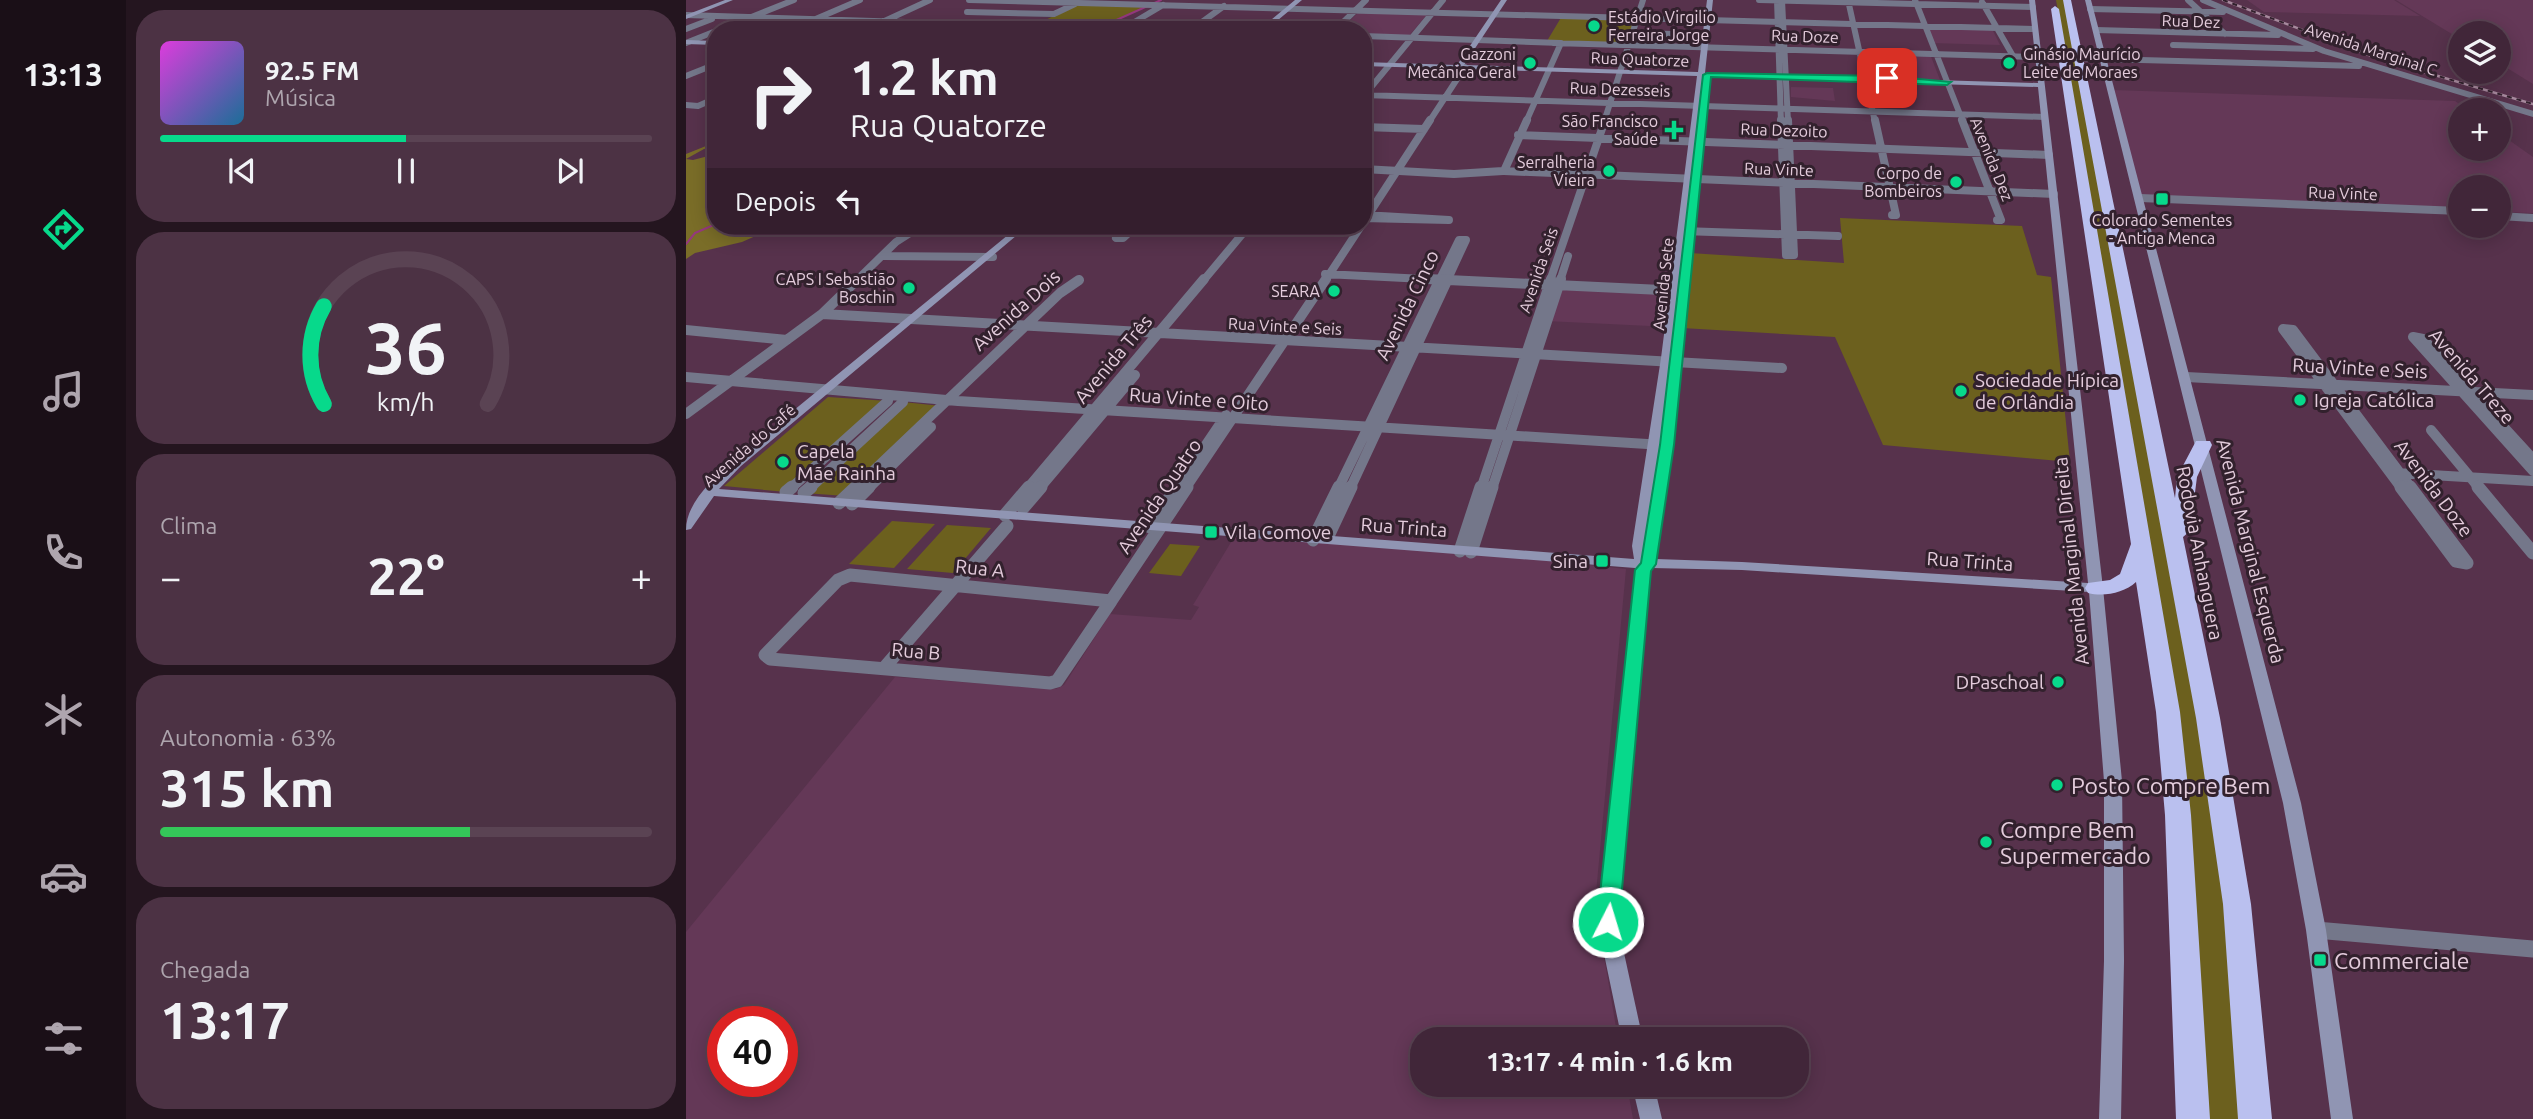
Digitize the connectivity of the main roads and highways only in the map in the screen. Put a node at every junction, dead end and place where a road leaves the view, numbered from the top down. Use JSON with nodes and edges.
{"nodes":[{"id":1,"x":728,"y":0,"type":"edge"},
{"id":2,"x":1301,"y":0,"type":"edge"},
{"id":3,"x":1507,"y":0,"type":"edge"},
{"id":4,"x":1712,"y":0,"type":"edge"},
{"id":5,"x":2067,"y":0,"type":"edge"},
{"id":6,"x":2038,"y":3,"type":"edge"},
{"id":7,"x":2089,"y":5,"type":"edge"},
{"id":8,"x":687,"y":16,"type":"edge"},
{"id":9,"x":1276,"y":21,"type":"edge"},
{"id":10,"x":689,"y":42,"type":"edge"},
{"id":11,"x":707,"y":43,"type":"edge"},
{"id":12,"x":1372,"y":63,"type":"edge"},
{"id":13,"x":1463,"y":66,"type":"junction"},
{"id":14,"x":1704,"y":74,"type":"junction"},
{"id":15,"x":2041,"y":84,"type":"junction"},
{"id":16,"x":1014,"y":235,"type":"edge"},
{"id":17,"x":1019,"y":235,"type":"edge"},
{"id":18,"x":989,"y":257,"type":"junction"},
{"id":19,"x":2203,"y":445,"type":"junction"},
{"id":20,"x":717,"y":489,"type":"junction"},
{"id":21,"x":849,"y":500,"type":"junction"},
{"id":22,"x":2140,"y":525,"type":"junction"},
{"id":23,"x":686,"y":526,"type":"edge"},
{"id":24,"x":2178,"y":554,"type":"junction"},
{"id":25,"x":1644,"y":566,"type":"junction"},
{"id":26,"x":2096,"y":588,"type":"junction"},
{"id":27,"x":1630,"y":1027,"type":"edge"},
{"id":28,"x":1646,"y":1097,"type":"edge"},
{"id":29,"x":1651,"y":1119,"type":"edge"},
{"id":30,"x":2110,"y":1119,"type":"edge"},
{"id":31,"x":2193,"y":1119,"type":"edge"},
{"id":32,"x":2255,"y":1119,"type":"edge"},
{"id":33,"x":2342,"y":1119,"type":"edge"}],
"edges":[{"from":1,"to":8,"type":"main road"},
{"from":2,"to":9,"type":"main road"},
{"from":3,"to":13,"type":"main road","name":"Avenida Quatro"},
{"from":4,"to":14,"type":"main road","name":"Avenida Sete"},
{"from":5,"to":24,"type":"highway","name":"Rodovia Anhanguera"},
{"from":6,"to":15,"type":"main road","name":"Avenida Marginal Direita"},
{"from":6,"to":22,"type":"highway"},
{"from":7,"to":19,"type":"main road","name":"Avenida Marginal Esquerda"},
{"from":10,"to":11,"type":"main road"},
{"from":12,"to":13,"type":"main road","name":"Rua Quatorze"},
{"from":13,"to":14,"type":"main road","name":"Rua Quatorze"},
{"from":14,"to":15,"type":"main road","name":"Rua Quatorze"},
{"from":14,"to":25,"type":"main road","name":"Avenida Sete"},
{"from":15,"to":26,"type":"main road","name":"Avenida Marginal Direita"},
{"from":16,"to":18,"type":"main road","name":"Avenida do Café"},
{"from":17,"to":18,"type":"main road","name":"Avenida do Café"},
{"from":18,"to":20,"type":"main road","name":"Avenida do Café"},
{"from":19,"to":24,"type":"highway"},
{"from":19,"to":33,"type":"main road","name":"Avenida Marginal Esquerda"},
{"from":20,"to":21,"type":"main road","name":"Rua Trinta"},
{"from":20,"to":21,"type":"main road","name":"Rua Trinta"},
{"from":20,"to":23,"type":"main road","name":"Avenida do Café"},
{"from":21,"to":25,"type":"main road","name":"Rua Trinta"},
{"from":22,"to":26,"type":"highway"},
{"from":22,"to":31,"type":"highway"},
{"from":24,"to":32,"type":"highway","name":"Rodovia Anhanguera"},
{"from":25,"to":26,"type":"main road","name":"Rua Trinta"},
{"from":25,"to":27,"type":"main road","name":"Avenida Sete"},
{"from":26,"to":30,"type":"main road","name":"Avenida Marginal Direita"},
{"from":28,"to":29,"type":"main road"}]}
